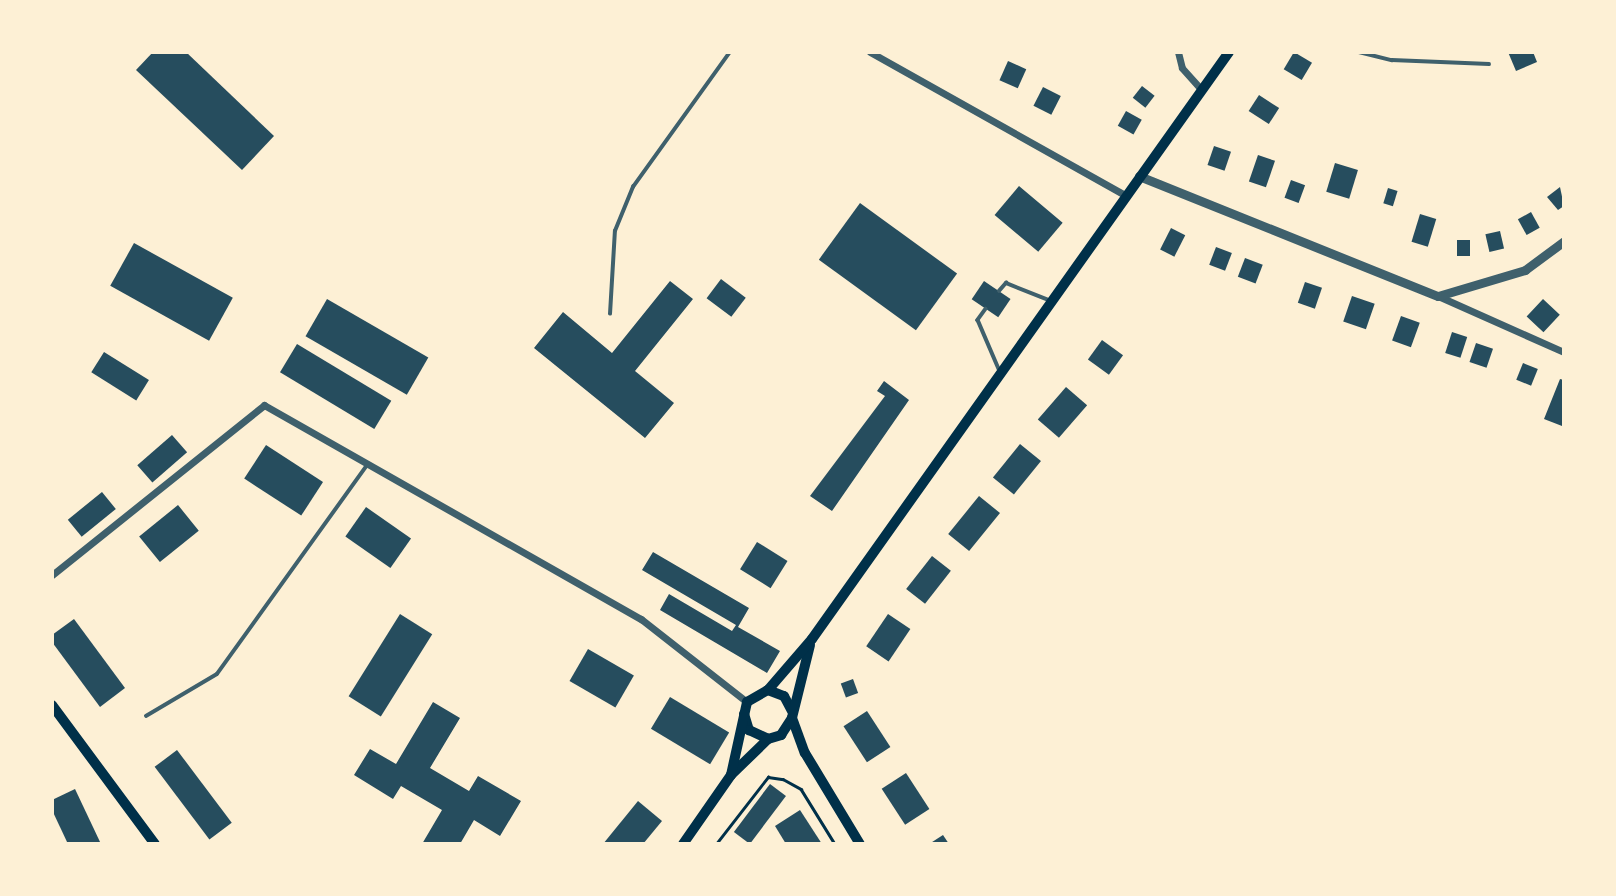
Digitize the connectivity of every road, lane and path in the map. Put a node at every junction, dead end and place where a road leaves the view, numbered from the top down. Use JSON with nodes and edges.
{"nodes":[{"id":1,"x":730,"y":52,"type":"edge"},
{"id":2,"x":870,"y":52,"type":"edge"},
{"id":3,"x":1178,"y":52,"type":"edge"},
{"id":4,"x":1229,"y":52,"type":"edge"},
{"id":5,"x":1359,"y":52,"type":"edge"},
{"id":6,"x":1489,"y":64,"type":"dead end"},
{"id":7,"x":1201,"y":89,"type":"junction"},
{"id":8,"x":1139,"y":176,"type":"junction"},
{"id":9,"x":1125,"y":195,"type":"junction"},
{"id":10,"x":1563,"y":241,"type":"edge"},
{"id":11,"x":999,"y":291,"type":"dead end"},
{"id":12,"x":1438,"y":296,"type":"junction"},
{"id":13,"x":1051,"y":301,"type":"junction"},
{"id":14,"x":986,"y":309,"type":"dead end"},
{"id":15,"x":610,"y":314,"type":"dead end"},
{"id":16,"x":1563,"y":352,"type":"edge"},
{"id":17,"x":999,"y":371,"type":"junction"},
{"id":18,"x":369,"y":462,"type":"junction"},
{"id":19,"x":52,"y":575,"type":"edge"},
{"id":20,"x":812,"y":639,"type":"junction"},
{"id":21,"x":768,"y":690,"type":"junction"},
{"id":22,"x":52,"y":705,"type":"edge"},
{"id":23,"x":745,"y":706,"type":"junction"},
{"id":24,"x":792,"y":714,"type":"junction"},
{"id":25,"x":146,"y":716,"type":"dead end"},
{"id":26,"x":768,"y":739,"type":"junction"},
{"id":27,"x":731,"y":775,"type":"junction"},
{"id":28,"x":155,"y":844,"type":"edge"},
{"id":29,"x":683,"y":844,"type":"edge"},
{"id":30,"x":716,"y":844,"type":"edge"},
{"id":31,"x":835,"y":844,"type":"edge"},
{"id":32,"x":860,"y":844,"type":"edge"}],
"edges":[{"from":1,"to":15,"type":"lane"},
{"from":2,"to":9,"type":"street"},
{"from":3,"to":7,"type":"street"},
{"from":4,"to":7,"type":"main road"},
{"from":5,"to":6,"type":"lane"},
{"from":7,"to":8,"type":"main road"},
{"from":8,"to":9,"type":"main road"},
{"from":8,"to":12,"type":"street"},
{"from":9,"to":13,"type":"main road"},
{"from":10,"to":12,"type":"street"},
{"from":11,"to":13,"type":"lane"},
{"from":12,"to":16,"type":"street"},
{"from":13,"to":17,"type":"main road"},
{"from":14,"to":17,"type":"lane"},
{"from":17,"to":20,"type":"main road"},
{"from":18,"to":19,"type":"street"},
{"from":18,"to":23,"type":"street"},
{"from":18,"to":25,"type":"lane"},
{"from":20,"to":21,"type":"main road"},
{"from":20,"to":24,"type":"main road"},
{"from":21,"to":23,"type":"main road"},
{"from":21,"to":24,"type":"main road"},
{"from":22,"to":28,"type":"main road"},
{"from":23,"to":26,"type":"main road"},
{"from":23,"to":27,"type":"main road"},
{"from":24,"to":26,"type":"main road"},
{"from":24,"to":32,"type":"main road"},
{"from":26,"to":27,"type":"main road"},
{"from":27,"to":29,"type":"main road"},
{"from":30,"to":31,"type":"path"}]}
